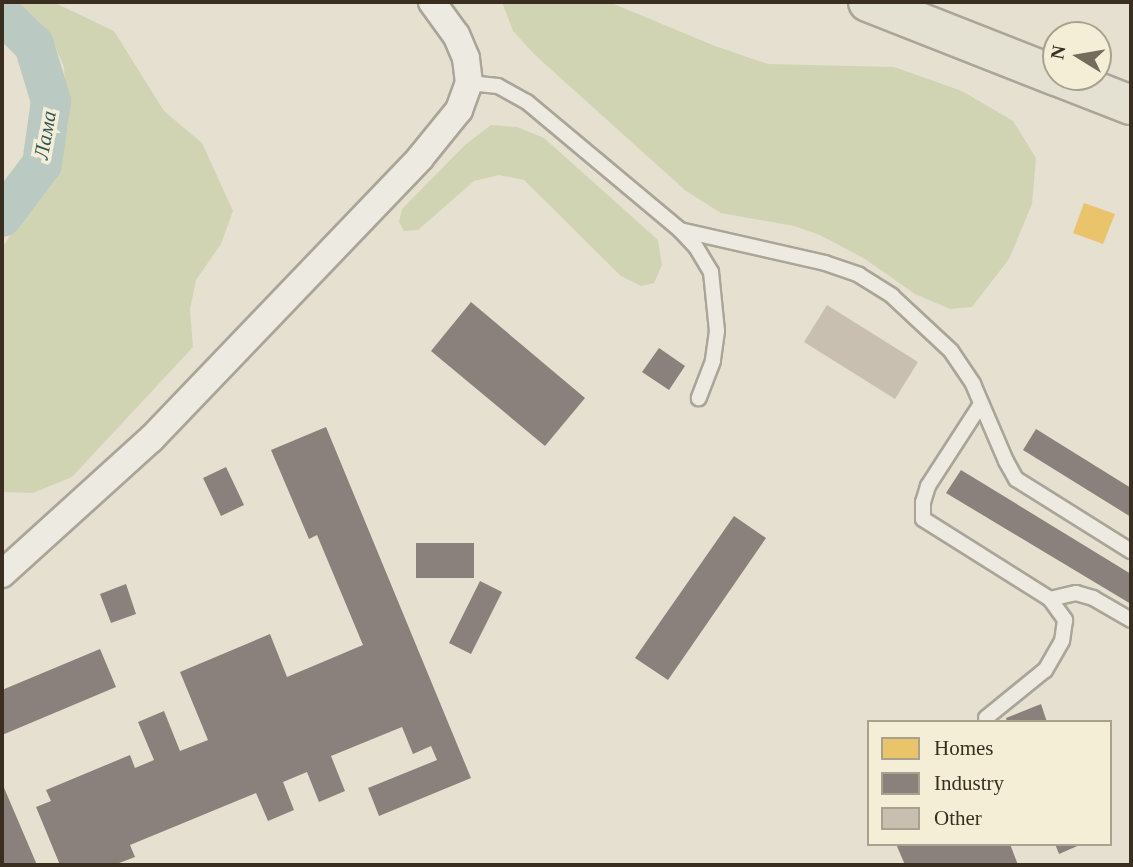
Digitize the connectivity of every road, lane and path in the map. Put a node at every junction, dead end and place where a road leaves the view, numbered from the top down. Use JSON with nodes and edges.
{"nodes":[{"id":1,"x":432,"y":2,"type":"edge"},
{"id":2,"x":868,"y":2,"type":"edge"},
{"id":3,"x":1042,"y":70,"type":"edge"},
{"id":4,"x":468,"y":83,"type":"junction"},
{"id":5,"x":1096,"y":91,"type":"edge"},
{"id":6,"x":1131,"y":105,"type":"edge"},
{"id":7,"x":680,"y":230,"type":"junction"},
{"id":8,"x":699,"y":397,"type":"dead end"},
{"id":9,"x":981,"y":404,"type":"junction"},
{"id":10,"x":1131,"y":551,"type":"edge"},
{"id":11,"x":2,"y":574,"type":"edge"},
{"id":12,"x":1050,"y":599,"type":"junction"},
{"id":13,"x":1131,"y":620,"type":"edge"},
{"id":14,"x":986,"y":718,"type":"dead end"}],
"edges":[{"from":1,"to":4,"type":"street"},
{"from":2,"to":3,"type":"main road"},
{"from":4,"to":7,"type":"lane"},
{"from":4,"to":11,"type":"street"},
{"from":5,"to":6,"type":"main road"},
{"from":7,"to":8,"type":"lane"},
{"from":7,"to":9,"type":"lane"},
{"from":9,"to":10,"type":"lane"},
{"from":9,"to":12,"type":"lane"},
{"from":12,"to":13,"type":"lane"},
{"from":12,"to":14,"type":"lane"}]}
